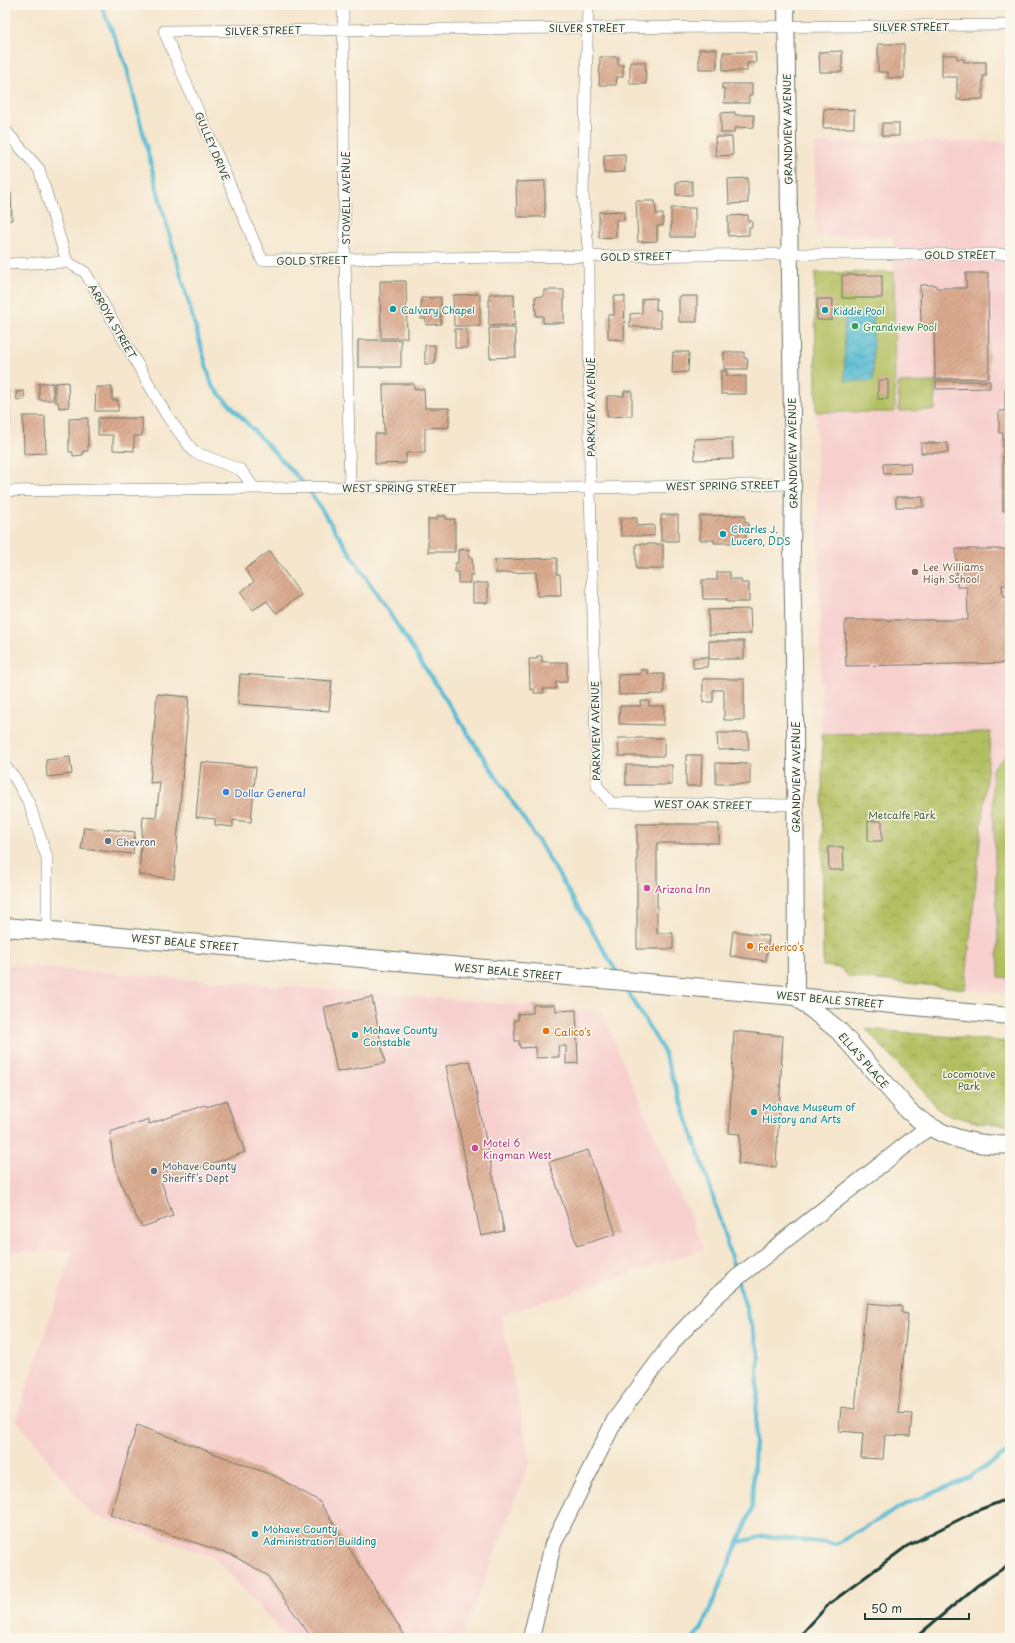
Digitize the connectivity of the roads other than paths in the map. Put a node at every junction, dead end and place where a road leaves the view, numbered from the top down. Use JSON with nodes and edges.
{"nodes":[{"id":1,"x":343,"y":5,"type":"edge"},
{"id":2,"x":588,"y":5,"type":"edge"},
{"id":3,"x":786,"y":5,"type":"edge"},
{"id":4,"x":1010,"y":25,"type":"edge"},
{"id":5,"x":786,"y":26,"type":"junction"},
{"id":6,"x":588,"y":27,"type":"junction"},
{"id":7,"x":343,"y":29,"type":"junction"},
{"id":8,"x":164,"y":31,"type":"joint"},
{"id":9,"x":5,"y":130,"type":"edge"},
{"id":10,"x":789,"y":254,"type":"junction"},
{"id":11,"x":1010,"y":254,"type":"edge"},
{"id":12,"x":589,"y":257,"type":"junction"},
{"id":13,"x":345,"y":259,"type":"junction"},
{"id":14,"x":262,"y":260,"type":"joint"},
{"id":15,"x":67,"y":262,"type":"junction"},
{"id":16,"x":5,"y":264,"type":"edge"},
{"id":17,"x":793,"y":484,"type":"junction"},
{"id":18,"x":350,"y":487,"type":"junction"},
{"id":19,"x":254,"y":488,"type":"junction"},
{"id":20,"x":590,"y":488,"type":"junction"},
{"id":21,"x":5,"y":491,"type":"edge"},
{"id":22,"x":5,"y":766,"type":"edge"},
{"id":23,"x":611,"y":803,"type":"joint"},
{"id":24,"x":795,"y":805,"type":"junction"},
{"id":25,"x":5,"y":927,"type":"edge"},
{"id":26,"x":47,"y":930,"type":"junction"},
{"id":27,"x":796,"y":996,"type":"junction"},
{"id":28,"x":1010,"y":1016,"type":"edge"},
{"id":29,"x":930,"y":1126,"type":"junction"},
{"id":30,"x":1010,"y":1144,"type":"edge"},
{"id":31,"x":530,"y":1638,"type":"edge"}],
"edges":[{"from":1,"to":7,"type":"street","name":"STOWELL AVENUE"},
{"from":2,"to":6,"type":"street","name":"PARKVIEW AVENUE"},
{"from":3,"to":5,"type":"main road","name":"GRANDVIEW AVENUE"},
{"from":4,"to":5,"type":"street","name":"SILVER STREET"},
{"from":5,"to":6,"type":"street","name":"SILVER STREET"},
{"from":5,"to":10,"type":"main road","name":"GRANDVIEW AVENUE"},
{"from":6,"to":7,"type":"street","name":"SILVER STREET"},
{"from":6,"to":12,"type":"street","name":"PARKVIEW AVENUE"},
{"from":7,"to":8,"type":"street","name":"SILVER STREET"},
{"from":7,"to":13,"type":"street","name":"STOWELL AVENUE"},
{"from":8,"to":14,"type":"street","name":"GULLEY DRIVE"},
{"from":9,"to":15,"type":"street"},
{"from":10,"to":11,"type":"street","name":"GOLD STREET"},
{"from":10,"to":12,"type":"street","name":"GOLD STREET"},
{"from":10,"to":17,"type":"main road","name":"GRANDVIEW AVENUE"},
{"from":12,"to":13,"type":"street","name":"GOLD STREET"},
{"from":12,"to":20,"type":"street","name":"PARKVIEW AVENUE"},
{"from":13,"to":14,"type":"street","name":"GOLD STREET"},
{"from":13,"to":18,"type":"street","name":"STOWELL AVENUE"},
{"from":15,"to":16,"type":"street"},
{"from":15,"to":19,"type":"street","name":"ARROYA STREET"},
{"from":17,"to":20,"type":"street","name":"WEST SPRING STREET"},
{"from":17,"to":24,"type":"main road","name":"GRANDVIEW AVENUE"},
{"from":18,"to":19,"type":"street","name":"WEST SPRING STREET"},
{"from":18,"to":20,"type":"street","name":"WEST SPRING STREET"},
{"from":19,"to":21,"type":"street","name":"WEST SPRING STREET"},
{"from":20,"to":23,"type":"street","name":"PARKVIEW AVENUE"},
{"from":22,"to":26,"type":"street"},
{"from":23,"to":24,"type":"street","name":"WEST OAK STREET"},
{"from":24,"to":27,"type":"main road","name":"GRANDVIEW AVENUE"},
{"from":25,"to":26,"type":"main road","name":"WEST BEALE STREET"},
{"from":26,"to":27,"type":"main road","name":"WEST BEALE STREET"},
{"from":27,"to":28,"type":"main road","name":"WEST BEALE STREET"},
{"from":27,"to":29,"type":"main road","name":"ELLA'S PLACE"},
{"from":29,"to":30,"type":"main road","name":"ELLA'S PLACE"},
{"from":29,"to":31,"type":"main road"}]}
